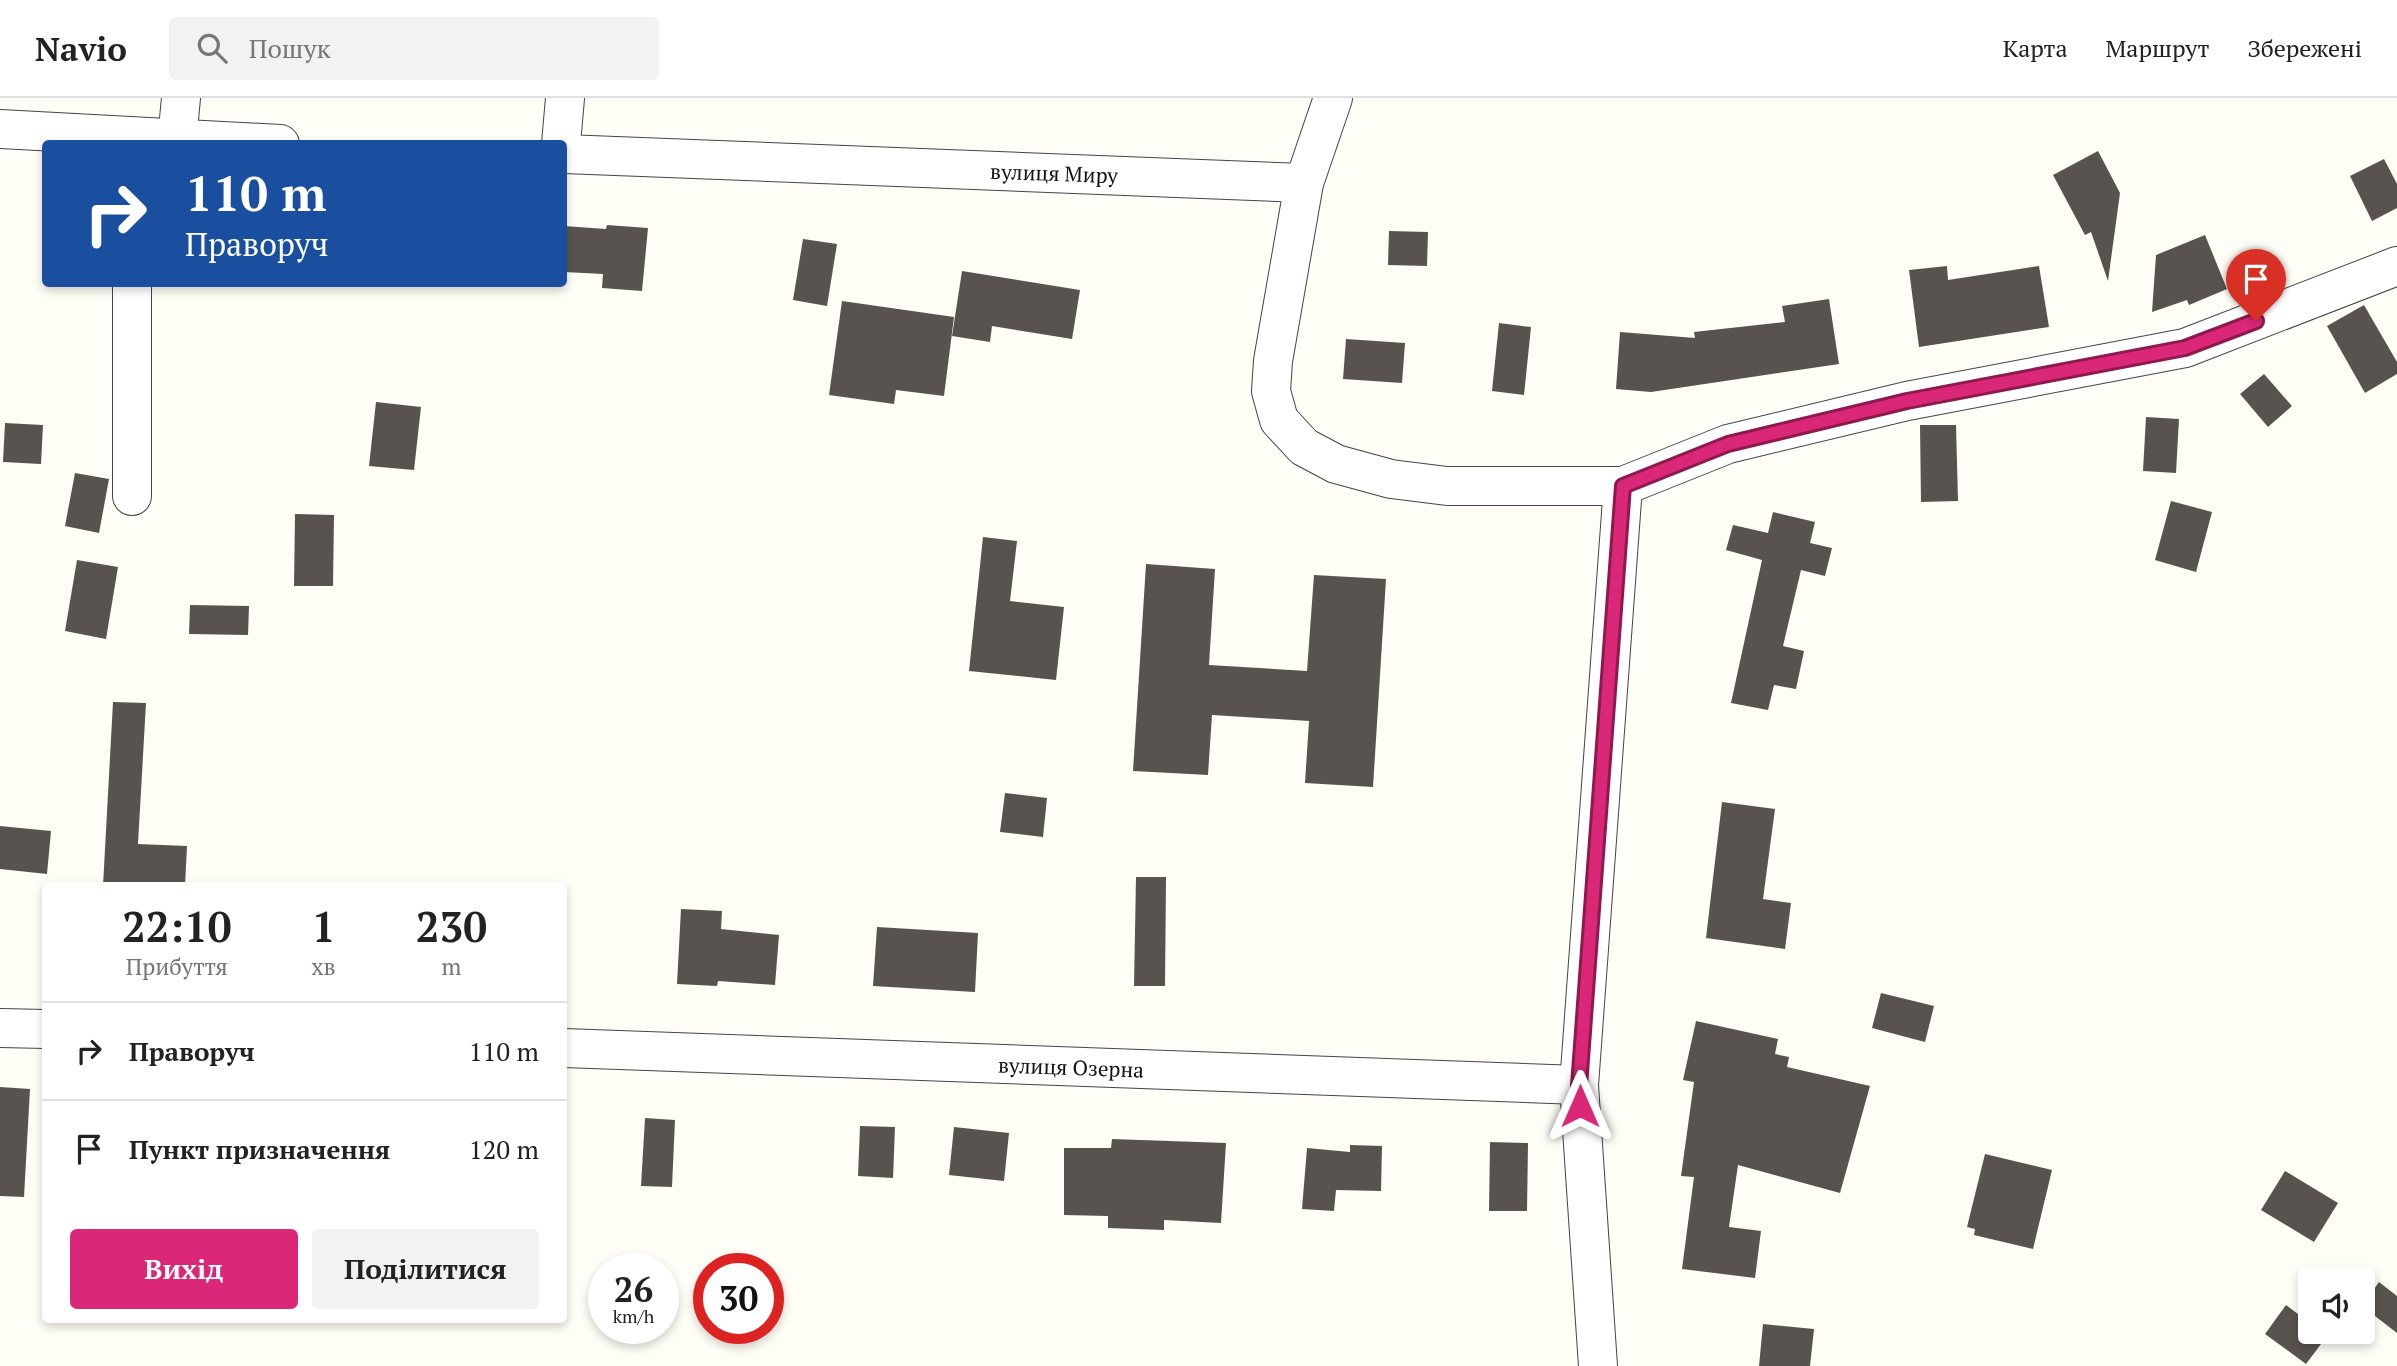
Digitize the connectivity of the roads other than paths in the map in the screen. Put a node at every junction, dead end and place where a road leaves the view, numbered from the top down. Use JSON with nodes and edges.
{"nodes":[{"id":1,"x":181,"y":98,"type":"edge"},
{"id":2,"x":565,"y":98,"type":"edge"},
{"id":3,"x":1334,"y":98,"type":"edge"},
{"id":4,"x":0,"y":129,"type":"edge"},
{"id":5,"x":133,"y":139,"type":"edge"},
{"id":6,"x":177,"y":140,"type":"joint"},
{"id":7,"x":561,"y":140,"type":"edge"},
{"id":8,"x":567,"y":154,"type":"edge"},
{"id":9,"x":1304,"y":183,"type":"junction"},
{"id":10,"x":2397,"y":266,"type":"edge"},
{"id":11,"x":132,"y":287,"type":"edge"},
{"id":12,"x":1623,"y":486,"type":"junction"},
{"id":13,"x":131,"y":496,"type":"dead end"},
{"id":14,"x":0,"y":1028,"type":"edge"},
{"id":15,"x":42,"y":1029,"type":"edge"},
{"id":16,"x":567,"y":1048,"type":"edge"},
{"id":17,"x":1579,"y":1086,"type":"junction"},
{"id":18,"x":1598,"y":1366,"type":"edge"}],
"edges":[{"from":1,"to":6,"type":"street"},
{"from":2,"to":7,"type":"street"},
{"from":3,"to":9,"type":"street"},
{"from":4,"to":5,"type":"street"},
{"from":5,"to":6,"type":"street"},
{"from":8,"to":9,"type":"street","name":"вулиця Миру"},
{"from":9,"to":12,"type":"street"},
{"from":10,"to":12,"type":"street"},
{"from":11,"to":13,"type":"street"},
{"from":12,"to":17,"type":"street"},
{"from":14,"to":15,"type":"street"},
{"from":16,"to":17,"type":"street","name":"вулиця Озерна"},
{"from":17,"to":18,"type":"street"}]}
